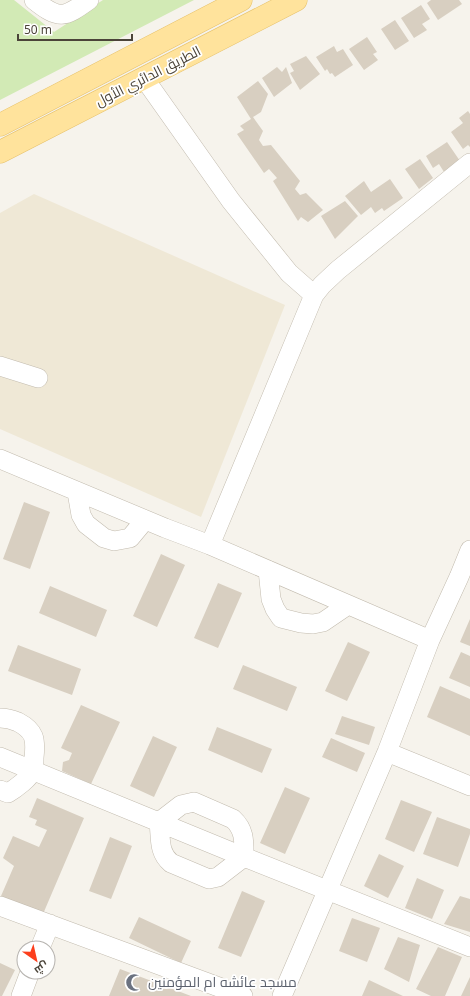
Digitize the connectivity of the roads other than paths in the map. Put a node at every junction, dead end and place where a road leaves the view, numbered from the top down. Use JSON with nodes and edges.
{"nodes":[{"id":1,"x":34,"y":0,"type":"edge"},
{"id":2,"x":89,"y":0,"type":"edge"},
{"id":3,"x":240,"y":0,"type":"edge"},
{"id":4,"x":296,"y":0,"type":"edge"},
{"id":5,"x":144,"y":78,"type":"junction"},
{"id":6,"x":0,"y":125,"type":"edge"},
{"id":7,"x":0,"y":152,"type":"edge"},
{"id":8,"x":470,"y":163,"type":"edge"},
{"id":9,"x":314,"y":295,"type":"junction"},
{"id":10,"x":0,"y":366,"type":"edge"},
{"id":11,"x":38,"y":378,"type":"dead end"},
{"id":12,"x":0,"y":459,"type":"edge"},
{"id":13,"x":77,"y":492,"type":"junction"},
{"id":14,"x":145,"y":520,"type":"junction"},
{"id":15,"x":210,"y":545,"type":"junction"},
{"id":16,"x":470,"y":550,"type":"edge"},
{"id":17,"x":268,"y":570,"type":"junction"},
{"id":18,"x":465,"y":579,"type":"edge"},
{"id":19,"x":348,"y":605,"type":"junction"},
{"id":20,"x":430,"y":640,"type":"junction"},
{"id":21,"x":0,"y":718,"type":"edge"},
{"id":22,"x":387,"y":752,"type":"junction"},
{"id":23,"x":0,"y":757,"type":"edge"},
{"id":24,"x":33,"y":771,"type":"junction"},
{"id":25,"x":470,"y":786,"type":"edge"},
{"id":26,"x":0,"y":790,"type":"edge"},
{"id":27,"x":160,"y":822,"type":"junction"},
{"id":28,"x":244,"y":857,"type":"junction"},
{"id":29,"x":328,"y":890,"type":"junction"},
{"id":30,"x":0,"y":906,"type":"edge"},
{"id":31,"x":50,"y":924,"type":"junction"},
{"id":32,"x":43,"y":940,"type":"edge"},
{"id":33,"x":470,"y":947,"type":"edge"},
{"id":34,"x":27,"y":980,"type":"edge"},
{"id":35,"x":21,"y":996,"type":"edge"},
{"id":36,"x":243,"y":996,"type":"edge"},
{"id":37,"x":282,"y":996,"type":"edge"}],
"edges":[{"from":1,"to":2,"type":"street"},
{"from":3,"to":6,"type":"main road","name":"الطريق الدائري الأول"},
{"from":4,"to":5,"type":"main road","name":"الطريق الدائري الأول"},
{"from":5,"to":7,"type":"main road","name":"الطريق الدائري الأول"},
{"from":5,"to":9,"type":"street"},
{"from":8,"to":9,"type":"street"},
{"from":9,"to":15,"type":"street"},
{"from":10,"to":11,"type":"street"},
{"from":12,"to":13,"type":"street"},
{"from":13,"to":14,"type":"street"},
{"from":13,"to":14,"type":"street"},
{"from":14,"to":15,"type":"street"},
{"from":15,"to":17,"type":"street"},
{"from":16,"to":18,"type":"street"},
{"from":17,"to":19,"type":"street"},
{"from":17,"to":19,"type":"street"},
{"from":18,"to":20,"type":"street"},
{"from":19,"to":20,"type":"street"},
{"from":20,"to":22,"type":"street"},
{"from":21,"to":24,"type":"street"},
{"from":22,"to":25,"type":"street"},
{"from":22,"to":29,"type":"street"},
{"from":23,"to":24,"type":"street"},
{"from":24,"to":26,"type":"street"},
{"from":24,"to":27,"type":"street"},
{"from":27,"to":28,"type":"street"},
{"from":27,"to":28,"type":"street"},
{"from":27,"to":28,"type":"street"},
{"from":28,"to":29,"type":"street"},
{"from":29,"to":33,"type":"street"},
{"from":29,"to":37,"type":"street"},
{"from":30,"to":31,"type":"street"},
{"from":31,"to":32,"type":"street"},
{"from":31,"to":36,"type":"street"},
{"from":34,"to":35,"type":"street"}]}
